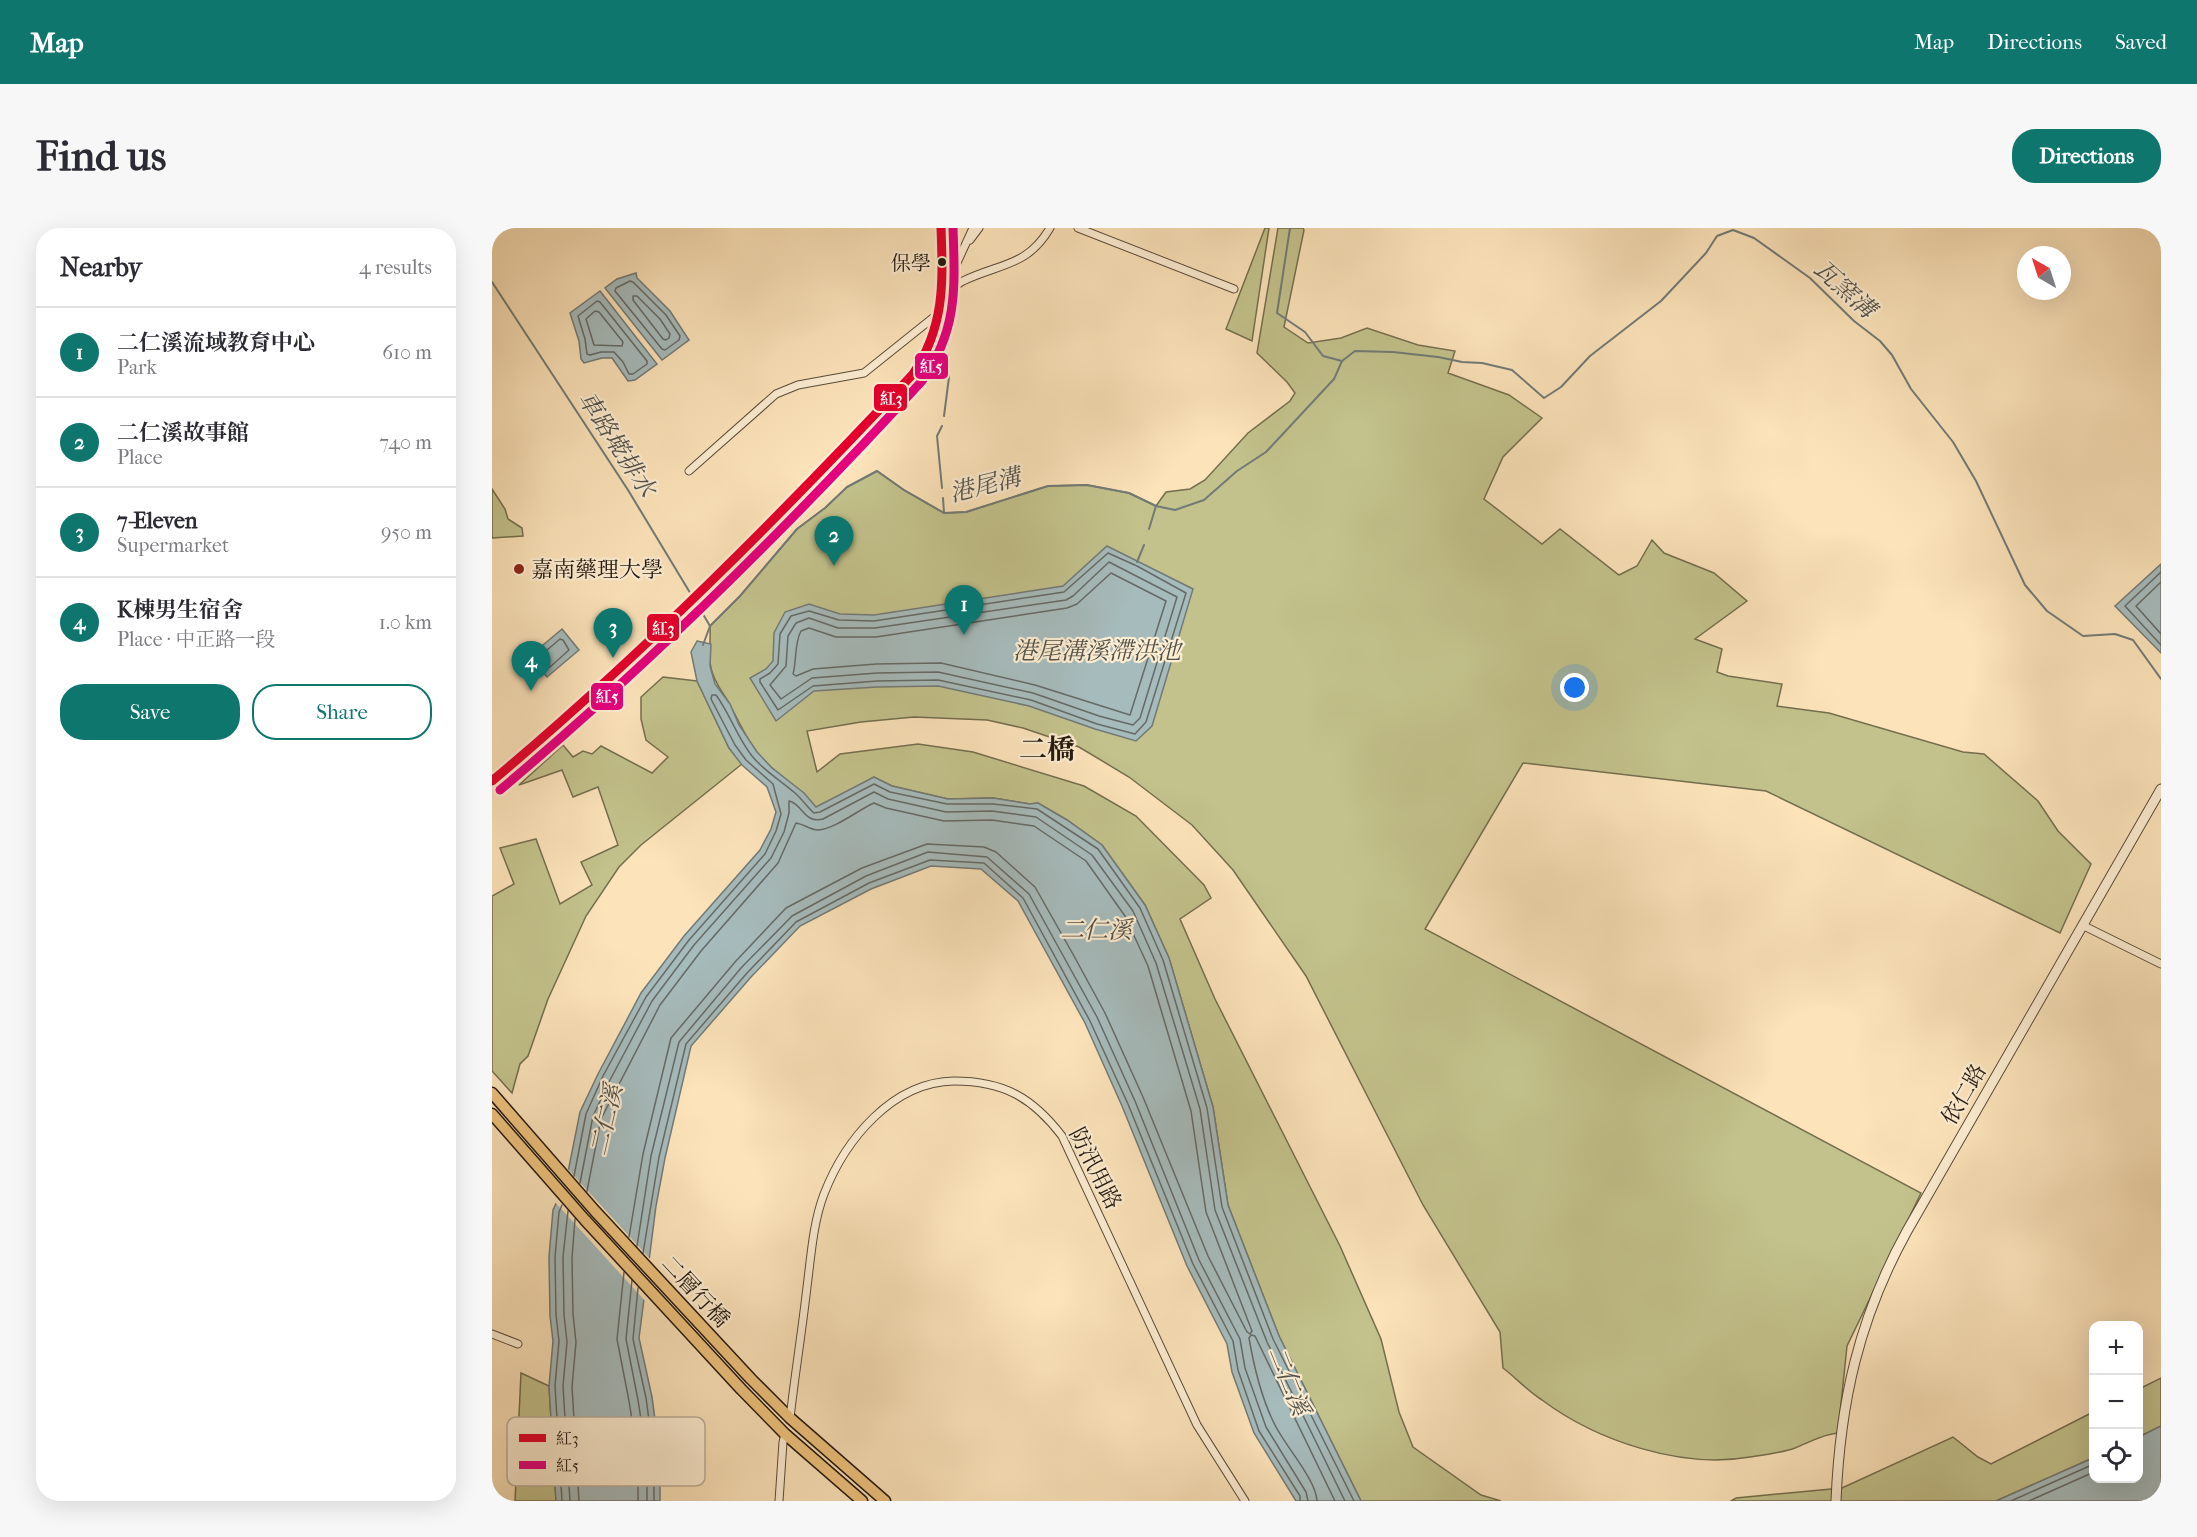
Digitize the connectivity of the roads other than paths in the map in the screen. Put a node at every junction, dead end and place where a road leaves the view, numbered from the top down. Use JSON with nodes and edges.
{"nodes":[{"id":1,"x":941,"y":228,"type":"edge"},
{"id":2,"x":973,"y":228,"type":"edge"},
{"id":3,"x":980,"y":228,"type":"edge"},
{"id":4,"x":1050,"y":228,"type":"edge"},
{"id":5,"x":1078,"y":228,"type":"edge"},
{"id":6,"x":961,"y":252,"type":"junction"},
{"id":7,"x":1234,"y":289,"type":"dead end"},
{"id":8,"x":943,"y":294,"type":"junction"},
{"id":9,"x":939,"y":313,"type":"junction"},
{"id":10,"x":689,"y":471,"type":"dead end"},
{"id":11,"x":492,"y":781,"type":"edge"},
{"id":12,"x":2161,"y":789,"type":"edge"},
{"id":13,"x":2082,"y":925,"type":"junction"},
{"id":14,"x":2161,"y":964,"type":"edge"},
{"id":15,"x":492,"y":1093,"type":"edge"},
{"id":16,"x":492,"y":1114,"type":"edge"},
{"id":17,"x":492,"y":1335,"type":"edge"},
{"id":18,"x":518,"y":1344,"type":"dead end"},
{"id":19,"x":790,"y":1418,"type":"junction"},
{"id":20,"x":785,"y":1434,"type":"junction"},
{"id":21,"x":779,"y":1501,"type":"edge"},
{"id":22,"x":862,"y":1501,"type":"edge"},
{"id":23,"x":885,"y":1501,"type":"edge"},
{"id":24,"x":1245,"y":1501,"type":"edge"},
{"id":25,"x":1836,"y":1501,"type":"edge"}],
"edges":[{"from":1,"to":8,"type":"main road"},
{"from":2,"to":6,"type":"street"},
{"from":3,"to":6,"type":"street"},
{"from":4,"to":8,"type":"street"},
{"from":5,"to":7,"type":"street"},
{"from":6,"to":8,"type":"street"},
{"from":8,"to":9,"type":"main road"},
{"from":9,"to":10,"type":"street"},
{"from":9,"to":11,"type":"main road"},
{"from":12,"to":13,"type":"street","name":"依仁路"},
{"from":13,"to":14,"type":"street"},
{"from":13,"to":25,"type":"street","name":"依仁路"},
{"from":15,"to":19,"type":"main road","name":"二層行橋"},
{"from":16,"to":20,"type":"main road","name":"二層行橋"},
{"from":17,"to":18,"type":"street"},
{"from":19,"to":23,"type":"main road","name":"二層行橋"},
{"from":19,"to":24,"type":"street","name":"防汛用路"},
{"from":20,"to":21,"type":"street"},
{"from":20,"to":22,"type":"main road","name":"二層行橋"}]}
